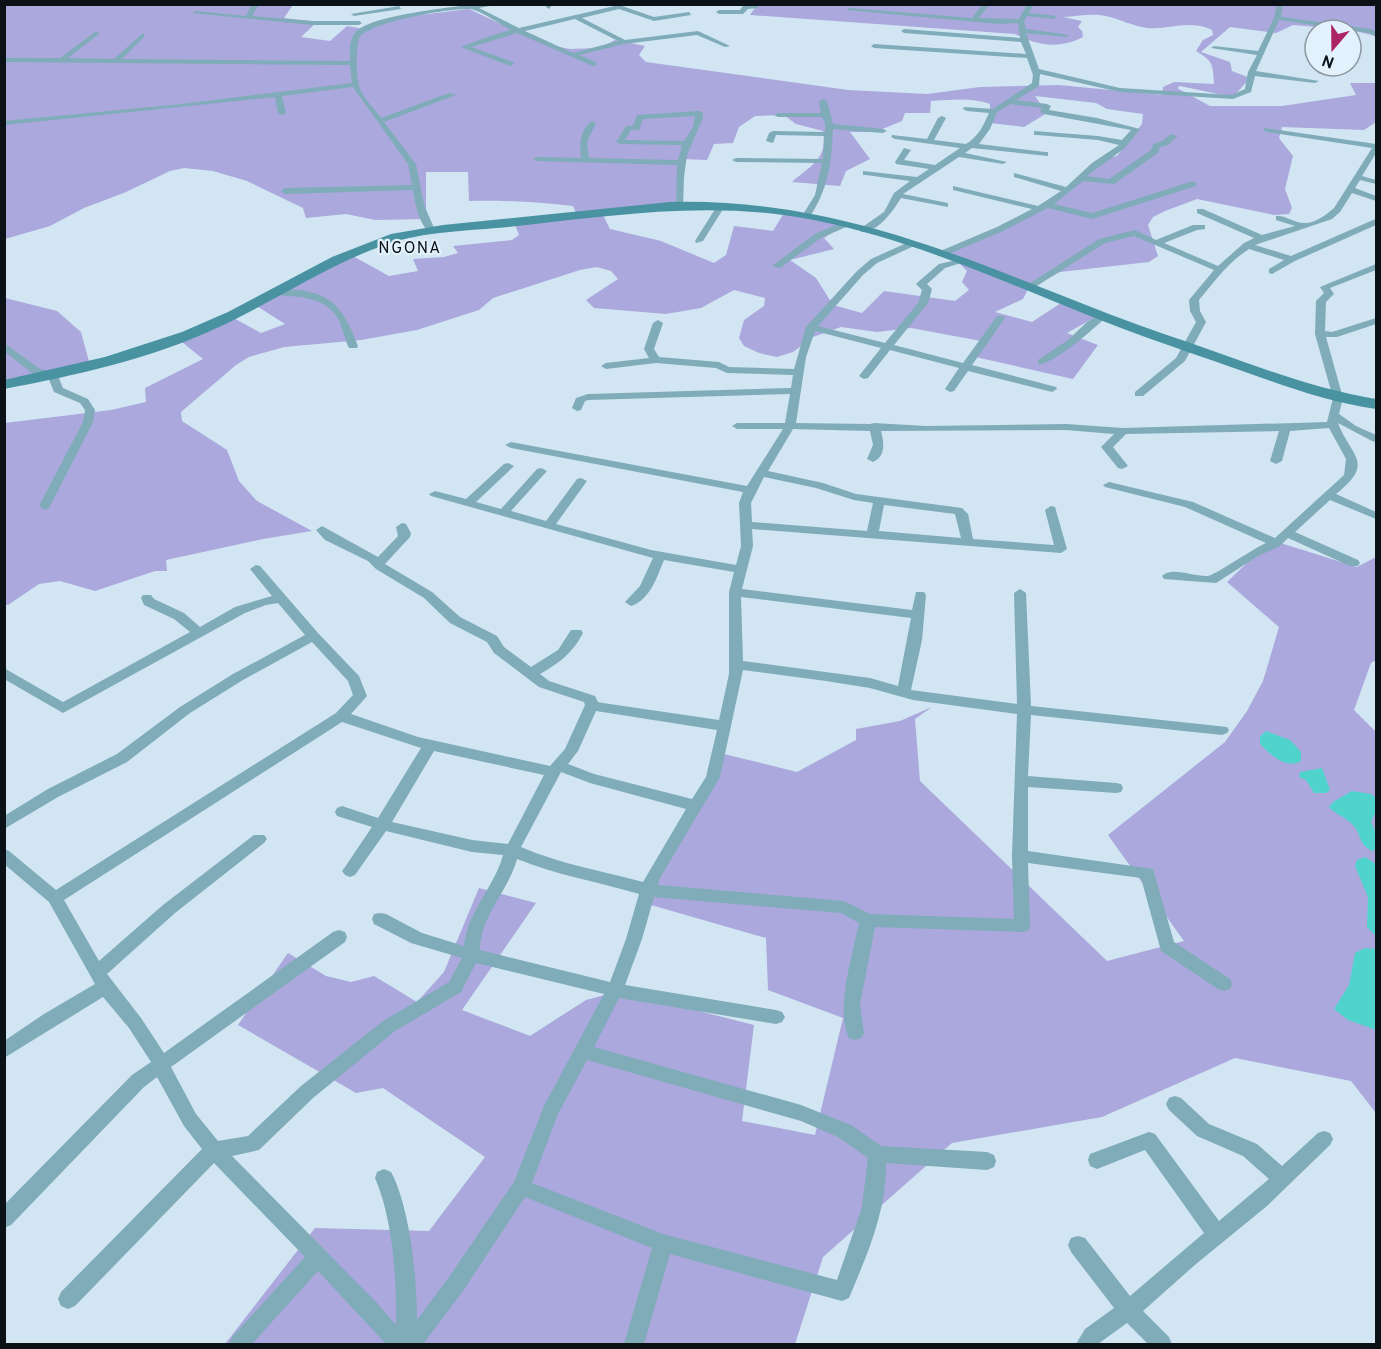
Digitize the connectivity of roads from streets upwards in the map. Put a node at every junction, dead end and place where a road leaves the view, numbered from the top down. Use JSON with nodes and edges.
{"nodes":[{"id":1,"x":256,"y":4,"type":"edge"},
{"id":2,"x":354,"y":4,"type":"edge"},
{"id":3,"x":497,"y":4,"type":"edge"},
{"id":4,"x":755,"y":4,"type":"edge"},
{"id":5,"x":987,"y":4,"type":"edge"},
{"id":6,"x":1031,"y":4,"type":"edge"},
{"id":7,"x":1280,"y":4,"type":"edge"},
{"id":8,"x":419,"y":5,"type":"edge"},
{"id":9,"x":399,"y":8,"type":"dead end"},
{"id":10,"x":474,"y":8,"type":"junction"},
{"id":11,"x":849,"y":10,"type":"dead end"},
{"id":12,"x":719,"y":12,"type":"edge"},
{"id":13,"x":195,"y":13,"type":"dead end"},
{"id":14,"x":354,"y":14,"type":"junction"},
{"id":15,"x":430,"y":14,"type":"junction"},
{"id":16,"x":689,"y":14,"type":"dead end"},
{"id":17,"x":576,"y":17,"type":"junction"},
{"id":18,"x":1054,"y":17,"type":"dead end"},
{"id":19,"x":249,"y":18,"type":"junction"},
{"id":20,"x":1022,"y":18,"type":"junction"},
{"id":21,"x":1277,"y":18,"type":"junction"},
{"id":22,"x":974,"y":20,"type":"junction"},
{"id":23,"x":381,"y":22,"type":"junction"},
{"id":24,"x":359,"y":23,"type":"junction"},
{"id":25,"x":521,"y":31,"type":"junction"},
{"id":26,"x":904,"y":31,"type":"dead end"},
{"id":27,"x":1023,"y":31,"type":"junction"},
{"id":28,"x":97,"y":33,"type":"dead end"},
{"id":29,"x":1377,"y":34,"type":"edge"},
{"id":30,"x":143,"y":35,"type":"dead end"},
{"id":31,"x":1066,"y":35,"type":"dead end"},
{"id":32,"x":1024,"y":40,"type":"junction"},
{"id":33,"x":624,"y":42,"type":"junction"},
{"id":34,"x":727,"y":46,"type":"dead end"},
{"id":35,"x":874,"y":46,"type":"dead end"},
{"id":36,"x":1214,"y":48,"type":"dead end"},
{"id":37,"x":1262,"y":53,"type":"junction"},
{"id":38,"x":572,"y":55,"type":"junction"},
{"id":39,"x":1030,"y":56,"type":"junction"},
{"id":40,"x":63,"y":59,"type":"junction"},
{"id":41,"x":4,"y":60,"type":"edge"},
{"id":42,"x":117,"y":60,"type":"junction"},
{"id":43,"x":354,"y":63,"type":"junction"},
{"id":44,"x":510,"y":64,"type":"dead end"},
{"id":45,"x":593,"y":64,"type":"dead end"},
{"id":46,"x":1036,"y":71,"type":"junction"},
{"id":47,"x":1252,"y":73,"type":"junction"},
{"id":48,"x":1315,"y":81,"type":"dead end"},
{"id":49,"x":355,"y":85,"type":"junction"},
{"id":50,"x":278,"y":94,"type":"junction"},
{"id":51,"x":452,"y":95,"type":"dead end"},
{"id":52,"x":823,"y":101,"type":"dead end"},
{"id":53,"x":1007,"y":101,"type":"junction"},
{"id":54,"x":967,"y":109,"type":"dead end"},
{"id":55,"x":994,"y":111,"type":"junction"},
{"id":56,"x":282,"y":113,"type":"dead end"},
{"id":57,"x":778,"y":115,"type":"dead end"},
{"id":58,"x":825,"y":115,"type":"junction"},
{"id":59,"x":942,"y":118,"type":"dead end"},
{"id":60,"x":380,"y":122,"type":"junction"},
{"id":61,"x":4,"y":123,"type":"edge"},
{"id":62,"x":592,"y":123,"type":"dead end"},
{"id":63,"x":827,"y":130,"type":"junction"},
{"id":64,"x":1267,"y":130,"type":"dead end"},
{"id":65,"x":883,"y":131,"type":"dead end"},
{"id":66,"x":1037,"y":133,"type":"dead end"},
{"id":67,"x":895,"y":136,"type":"dead end"},
{"id":68,"x":1174,"y":136,"type":"dead end"},
{"id":69,"x":770,"y":141,"type":"dead end"},
{"id":70,"x":930,"y":141,"type":"junction"},
{"id":71,"x":687,"y":143,"type":"junction"},
{"id":72,"x":1123,"y":143,"type":"junction"},
{"id":73,"x":969,"y":146,"type":"junction"},
{"id":74,"x":781,"y":148,"type":"dead end"},
{"id":75,"x":907,"y":150,"type":"dead end"},
{"id":76,"x":1376,"y":150,"type":"edge"},
{"id":77,"x":958,"y":154,"type":"junction"},
{"id":78,"x":1045,"y":154,"type":"dead end"},
{"id":79,"x":537,"y":159,"type":"dead end"},
{"id":80,"x":585,"y":160,"type":"junction"},
{"id":81,"x":736,"y":160,"type":"dead end"},
{"id":82,"x":779,"y":160,"type":"junction"},
{"id":83,"x":826,"y":161,"type":"junction"},
{"id":84,"x":1003,"y":162,"type":"dead end"},
{"id":85,"x":682,"y":163,"type":"junction"},
{"id":86,"x":939,"y":168,"type":"junction"},
{"id":87,"x":866,"y":173,"type":"dead end"},
{"id":88,"x":1017,"y":175,"type":"dead end"},
{"id":89,"x":1358,"y":177,"type":"junction"},
{"id":90,"x":1082,"y":178,"type":"junction"},
{"id":91,"x":918,"y":180,"type":"junction"},
{"id":92,"x":1377,"y":182,"type":"edge"},
{"id":93,"x":1193,"y":184,"type":"dead end"},
{"id":94,"x":416,"y":186,"type":"junction"},
{"id":95,"x":956,"y":188,"type":"dead end"},
{"id":96,"x":1350,"y":189,"type":"junction"},
{"id":97,"x":285,"y":190,"type":"dead end"},
{"id":98,"x":1068,"y":190,"type":"junction"},
{"id":99,"x":897,"y":195,"type":"junction"},
{"id":100,"x":1377,"y":199,"type":"edge"},
{"id":101,"x":945,"y":205,"type":"dead end"},
{"id":102,"x":721,"y":206,"type":"junction"},
{"id":103,"x":680,"y":207,"type":"junction"},
{"id":104,"x":1043,"y":207,"type":"junction"},
{"id":105,"x":1200,"y":212,"type":"dead end"},
{"id":106,"x":806,"y":216,"type":"junction"},
{"id":107,"x":1279,"y":218,"type":"dead end"},
{"id":108,"x":1377,"y":222,"type":"edge"},
{"id":109,"x":843,"y":225,"type":"junction"},
{"id":110,"x":1303,"y":226,"type":"junction"},
{"id":111,"x":1202,"y":227,"type":"dead end"},
{"id":112,"x":430,"y":230,"type":"junction"},
{"id":113,"x":864,"y":230,"type":"junction"},
{"id":114,"x":1261,"y":238,"type":"junction"},
{"id":115,"x":699,"y":241,"type":"dead end"},
{"id":116,"x":1156,"y":243,"type":"junction"},
{"id":117,"x":911,"y":244,"type":"junction"},
{"id":118,"x":1247,"y":245,"type":"junction"},
{"id":119,"x":941,"y":254,"type":"junction"},
{"id":120,"x":1292,"y":259,"type":"junction"},
{"id":121,"x":958,"y":261,"type":"junction"},
{"id":122,"x":777,"y":266,"type":"dead end"},
{"id":123,"x":1377,"y":267,"type":"edge"},
{"id":124,"x":1221,"y":270,"type":"junction"},
{"id":125,"x":1272,"y":271,"type":"dead end"},
{"id":126,"x":1029,"y":287,"type":"junction"},
{"id":127,"x":275,"y":292,"type":"junction"},
{"id":128,"x":1102,"y":316,"type":"junction"},
{"id":129,"x":1000,"y":318,"type":"dead end"},
{"id":130,"x":1377,"y":321,"type":"edge"},
{"id":131,"x":658,"y":323,"type":"dead end"},
{"id":132,"x":811,"y":327,"type":"junction"},
{"id":133,"x":1320,"y":334,"type":"junction"},
{"id":134,"x":4,"y":346,"type":"edge"},
{"id":135,"x":353,"y":346,"type":"dead end"},
{"id":136,"x":886,"y":346,"type":"junction"},
{"id":137,"x":1186,"y":346,"type":"junction"},
{"id":138,"x":656,"y":360,"type":"junction"},
{"id":139,"x":1042,"y":363,"type":"dead end"},
{"id":140,"x":606,"y":366,"type":"dead end"},
{"id":141,"x":966,"y":368,"type":"junction"},
{"id":142,"x":798,"y":372,"type":"junction"},
{"id":143,"x":53,"y":375,"type":"junction"},
{"id":144,"x":864,"y":376,"type":"dead end"},
{"id":145,"x":4,"y":385,"type":"edge"},
{"id":146,"x":950,"y":389,"type":"dead end"},
{"id":147,"x":1052,"y":389,"type":"dead end"},
{"id":148,"x":794,"y":391,"type":"junction"},
{"id":149,"x":1138,"y":394,"type":"dead end"},
{"id":150,"x":1338,"y":398,"type":"junction"},
{"id":151,"x":1377,"y":404,"type":"edge"},
{"id":152,"x":577,"y":408,"type":"dead end"},
{"id":153,"x":1332,"y":420,"type":"junction"},
{"id":154,"x":737,"y":426,"type":"dead end"},
{"id":155,"x":790,"y":426,"type":"junction"},
{"id":156,"x":874,"y":426,"type":"junction"},
{"id":157,"x":1285,"y":428,"type":"junction"},
{"id":158,"x":1123,"y":432,"type":"junction"},
{"id":159,"x":1377,"y":439,"type":"edge"},
{"id":160,"x":511,"y":446,"type":"dead end"},
{"id":161,"x":873,"y":459,"type":"dead end"},
{"id":162,"x":1276,"y":461,"type":"dead end"},
{"id":163,"x":508,"y":466,"type":"dead end"},
{"id":164,"x":1122,"y":466,"type":"dead end"},
{"id":165,"x":541,"y":471,"type":"dead end"},
{"id":166,"x":761,"y":473,"type":"junction"},
{"id":167,"x":581,"y":481,"type":"dead end"},
{"id":168,"x":1109,"y":485,"type":"dead end"},
{"id":169,"x":750,"y":490,"type":"junction"},
{"id":170,"x":435,"y":494,"type":"dead end"},
{"id":171,"x":1328,"y":495,"type":"junction"},
{"id":172,"x":879,"y":501,"type":"junction"},
{"id":173,"x":468,"y":503,"type":"junction"},
{"id":174,"x":45,"y":506,"type":"dead end"},
{"id":175,"x":1051,"y":510,"type":"dead end"},
{"id":176,"x":503,"y":513,"type":"junction"},
{"id":177,"x":1377,"y":516,"type":"edge"},
{"id":178,"x":549,"y":525,"type":"junction"},
{"id":179,"x":747,"y":525,"type":"junction"},
{"id":180,"x":402,"y":528,"type":"dead end"},
{"id":181,"x":322,"y":530,"type":"dead end"},
{"id":182,"x":1287,"y":532,"type":"junction"},
{"id":183,"x":872,"y":536,"type":"junction"},
{"id":184,"x":968,"y":543,"type":"junction"},
{"id":185,"x":1276,"y":543,"type":"junction"},
{"id":186,"x":660,"y":555,"type":"junction"},
{"id":187,"x":1354,"y":563,"type":"dead end"},
{"id":188,"x":378,"y":564,"type":"junction"},
{"id":189,"x":256,"y":569,"type":"dead end"},
{"id":190,"x":740,"y":569,"type":"junction"},
{"id":191,"x":1168,"y":576,"type":"dead end"},
{"id":192,"x":735,"y":592,"type":"junction"},
{"id":193,"x":1020,"y":593,"type":"dead end"},
{"id":194,"x":920,"y":595,"type":"dead end"},
{"id":195,"x":147,"y":598,"type":"dead end"},
{"id":196,"x":280,"y":599,"type":"junction"},
{"id":197,"x":632,"y":602,"type":"dead end"},
{"id":198,"x":917,"y":615,"type":"junction"},
{"id":199,"x":199,"y":633,"type":"junction"},
{"id":200,"x":576,"y":633,"type":"dead end"},
{"id":201,"x":313,"y":636,"type":"junction"},
{"id":202,"x":736,"y":665,"type":"junction"},
{"id":203,"x":4,"y":672,"type":"edge"},
{"id":204,"x":530,"y":674,"type":"junction"},
{"id":205,"x":904,"y":692,"type":"junction"},
{"id":206,"x":592,"y":705,"type":"junction"},
{"id":207,"x":1024,"y":710,"type":"junction"},
{"id":208,"x":340,"y":716,"type":"junction"},
{"id":209,"x":724,"y":726,"type":"junction"},
{"id":210,"x":1222,"y":730,"type":"dead end"},
{"id":211,"x":431,"y":744,"type":"junction"},
{"id":212,"x":556,"y":769,"type":"junction"},
{"id":213,"x":1022,"y":781,"type":"junction"},
{"id":214,"x":1116,"y":788,"type":"dead end"},
{"id":215,"x":696,"y":806,"type":"junction"},
{"id":216,"x":342,"y":812,"type":"dead end"},
{"id":217,"x":4,"y":824,"type":"edge"},
{"id":218,"x":382,"y":825,"type":"junction"},
{"id":219,"x":259,"y":839,"type":"dead end"},
{"id":220,"x":512,"y":850,"type":"junction"},
{"id":221,"x":1020,"y":856,"type":"junction"},
{"id":222,"x":6,"y":860,"type":"edge"},
{"id":223,"x":350,"y":871,"type":"dead end"},
{"id":224,"x":648,"y":890,"type":"junction"},
{"id":225,"x":55,"y":898,"type":"junction"},
{"id":226,"x":380,"y":919,"type":"dead end"},
{"id":227,"x":868,"y":920,"type":"junction"},
{"id":228,"x":339,"y":937,"type":"dead end"},
{"id":229,"x":472,"y":955,"type":"junction"},
{"id":230,"x":101,"y":980,"type":"junction"},
{"id":231,"x":1224,"y":984,"type":"dead end"},
{"id":232,"x":615,"y":990,"type":"junction"},
{"id":233,"x":776,"y":1017,"type":"dead end"},
{"id":234,"x":855,"y":1033,"type":"dead end"},
{"id":235,"x":4,"y":1051,"type":"edge"},
{"id":236,"x":582,"y":1052,"type":"junction"},
{"id":237,"x":161,"y":1063,"type":"junction"},
{"id":238,"x":1175,"y":1104,"type":"dead end"},
{"id":239,"x":1324,"y":1139,"type":"dead end"},
{"id":240,"x":214,"y":1150,"type":"junction"},
{"id":241,"x":877,"y":1154,"type":"junction"},
{"id":242,"x":1097,"y":1160,"type":"dead end"},
{"id":243,"x":987,"y":1161,"type":"dead end"},
{"id":244,"x":384,"y":1178,"type":"dead end"},
{"id":245,"x":1283,"y":1179,"type":"junction"},
{"id":246,"x":521,"y":1187,"type":"junction"},
{"id":247,"x":4,"y":1219,"type":"edge"},
{"id":248,"x":1217,"y":1235,"type":"junction"},
{"id":249,"x":663,"y":1243,"type":"junction"},
{"id":250,"x":1078,"y":1245,"type":"dead end"},
{"id":251,"x":318,"y":1256,"type":"junction"},
{"id":252,"x":68,"y":1299,"type":"dead end"},
{"id":253,"x":1128,"y":1310,"type":"junction"},
{"id":254,"x":239,"y":1344,"type":"edge"},
{"id":255,"x":399,"y":1344,"type":"edge"},
{"id":256,"x":406,"y":1344,"type":"edge"},
{"id":257,"x":411,"y":1344,"type":"edge"},
{"id":258,"x":634,"y":1344,"type":"edge"},
{"id":259,"x":1086,"y":1344,"type":"edge"},
{"id":260,"x":1162,"y":1344,"type":"edge"}],
"edges":[{"from":1,"to":19,"type":"street"},
{"from":2,"to":14,"type":"street"},
{"from":3,"to":10,"type":"street"},
{"from":4,"to":12,"type":"street"},
{"from":5,"to":22,"type":"street"},
{"from":6,"to":20,"type":"street"},
{"from":7,"to":21,"type":"street"},
{"from":8,"to":15,"type":"street"},
{"from":9,"to":14,"type":"street"},
{"from":10,"to":15,"type":"street"},
{"from":10,"to":25,"type":"street"},
{"from":11,"to":22,"type":"street"},
{"from":13,"to":19,"type":"street"},
{"from":14,"to":24,"type":"street"},
{"from":15,"to":23,"type":"street"},
{"from":16,"to":17,"type":"street"},
{"from":17,"to":25,"type":"street"},
{"from":17,"to":33,"type":"street"},
{"from":18,"to":20,"type":"street"},
{"from":19,"to":24,"type":"street"},
{"from":20,"to":22,"type":"street"},
{"from":20,"to":27,"type":"street"},
{"from":21,"to":29,"type":"street"},
{"from":21,"to":37,"type":"street"},
{"from":23,"to":24,"type":"street"},
{"from":23,"to":43,"type":"street"},
{"from":25,"to":38,"type":"street"},
{"from":25,"to":44,"type":"street"},
{"from":26,"to":32,"type":"street"},
{"from":27,"to":31,"type":"street"},
{"from":27,"to":32,"type":"street"},
{"from":28,"to":40,"type":"street"},
{"from":30,"to":42,"type":"street"},
{"from":32,"to":39,"type":"street"},
{"from":33,"to":34,"type":"street"},
{"from":33,"to":38,"type":"street"},
{"from":35,"to":39,"type":"street"},
{"from":36,"to":37,"type":"street"},
{"from":37,"to":47,"type":"street"},
{"from":38,"to":45,"type":"street"},
{"from":39,"to":46,"type":"street"},
{"from":40,"to":41,"type":"street"},
{"from":40,"to":42,"type":"street"},
{"from":42,"to":43,"type":"street"},
{"from":43,"to":49,"type":"street"},
{"from":46,"to":47,"type":"street"},
{"from":46,"to":53,"type":"street"},
{"from":47,"to":48,"type":"street"},
{"from":49,"to":50,"type":"street"},
{"from":49,"to":60,"type":"street"},
{"from":50,"to":56,"type":"street"},
{"from":50,"to":61,"type":"street"},
{"from":51,"to":60,"type":"street"},
{"from":52,"to":58,"type":"street"},
{"from":53,"to":55,"type":"street"},
{"from":53,"to":72,"type":"street"},
{"from":54,"to":55,"type":"street"},
{"from":55,"to":73,"type":"street"},
{"from":57,"to":58,"type":"street"},
{"from":58,"to":63,"type":"street"},
{"from":59,"to":70,"type":"street"},
{"from":60,"to":94,"type":"street"},
{"from":62,"to":80,"type":"street"},
{"from":63,"to":65,"type":"street"},
{"from":63,"to":69,"type":"street"},
{"from":63,"to":83,"type":"street"},
{"from":64,"to":76,"type":"street"},
{"from":66,"to":72,"type":"street"},
{"from":67,"to":70,"type":"street"},
{"from":68,"to":90,"type":"street"},
{"from":70,"to":73,"type":"street"},
{"from":71,"to":71,"type":"street"},
{"from":71,"to":85,"type":"street"},
{"from":72,"to":90,"type":"street"},
{"from":73,"to":77,"type":"street"},
{"from":73,"to":78,"type":"street"},
{"from":74,"to":82,"type":"street"},
{"from":75,"to":86,"type":"street"},
{"from":76,"to":89,"type":"street"},
{"from":77,"to":84,"type":"street"},
{"from":77,"to":86,"type":"street"},
{"from":79,"to":80,"type":"street"},
{"from":80,"to":85,"type":"street"},
{"from":81,"to":82,"type":"street"},
{"from":82,"to":83,"type":"street"},
{"from":83,"to":106,"type":"street"},
{"from":85,"to":103,"type":"street"},
{"from":86,"to":91,"type":"street"},
{"from":87,"to":91,"type":"street"},
{"from":88,"to":98,"type":"street"},
{"from":89,"to":92,"type":"street"},
{"from":89,"to":96,"type":"street"},
{"from":90,"to":98,"type":"street"},
{"from":91,"to":99,"type":"street"},
{"from":93,"to":104,"type":"street"},
{"from":94,"to":97,"type":"street"},
{"from":94,"to":112,"type":"street"},
{"from":95,"to":104,"type":"street"},
{"from":96,"to":100,"type":"street"},
{"from":96,"to":110,"type":"street"},
{"from":98,"to":104,"type":"street"},
{"from":99,"to":101,"type":"street"},
{"from":99,"to":113,"type":"street"},
{"from":102,"to":103,"type":"street"},
{"from":102,"to":106,"type":"street"},
{"from":102,"to":115,"type":"street"},
{"from":103,"to":112,"type":"street"},
{"from":104,"to":119,"type":"street"},
{"from":105,"to":114,"type":"street"},
{"from":106,"to":109,"type":"street"},
{"from":107,"to":110,"type":"street"},
{"from":108,"to":120,"type":"street"},
{"from":109,"to":113,"type":"street"},
{"from":109,"to":122,"type":"street"},
{"from":110,"to":114,"type":"street"},
{"from":111,"to":116,"type":"street"},
{"from":112,"to":127,"type":"street"},
{"from":113,"to":117,"type":"street"},
{"from":114,"to":118,"type":"street"},
{"from":116,"to":124,"type":"street"},
{"from":116,"to":126,"type":"street"},
{"from":117,"to":119,"type":"street"},
{"from":117,"to":132,"type":"street"},
{"from":118,"to":120,"type":"street"},
{"from":118,"to":124,"type":"street"},
{"from":119,"to":121,"type":"street"},
{"from":120,"to":125,"type":"street"},
{"from":121,"to":126,"type":"street"},
{"from":121,"to":136,"type":"street"},
{"from":123,"to":133,"type":"street"},
{"from":124,"to":137,"type":"street"},
{"from":126,"to":128,"type":"street"},
{"from":127,"to":135,"type":"street"},
{"from":127,"to":143,"type":"street"},
{"from":128,"to":137,"type":"street"},
{"from":128,"to":139,"type":"street"},
{"from":129,"to":141,"type":"street"},
{"from":130,"to":133,"type":"street"},
{"from":131,"to":138,"type":"street"},
{"from":132,"to":136,"type":"street"},
{"from":132,"to":142,"type":"street"},
{"from":133,"to":150,"type":"street"},
{"from":134,"to":143,"type":"street"},
{"from":136,"to":141,"type":"street"},
{"from":136,"to":144,"type":"street"},
{"from":137,"to":149,"type":"street"},
{"from":137,"to":150,"type":"street"},
{"from":138,"to":140,"type":"street"},
{"from":138,"to":142,"type":"street"},
{"from":141,"to":146,"type":"street"},
{"from":141,"to":147,"type":"street"},
{"from":142,"to":148,"type":"street"},
{"from":143,"to":145,"type":"street"},
{"from":143,"to":174,"type":"street"},
{"from":148,"to":152,"type":"street"},
{"from":148,"to":155,"type":"street"},
{"from":150,"to":151,"type":"street"},
{"from":150,"to":153,"type":"street"},
{"from":153,"to":157,"type":"street"},
{"from":153,"to":159,"type":"street"},
{"from":153,"to":171,"type":"street"},
{"from":154,"to":155,"type":"street"},
{"from":155,"to":156,"type":"street"},
{"from":155,"to":166,"type":"street"},
{"from":156,"to":158,"type":"street"},
{"from":156,"to":161,"type":"street"},
{"from":157,"to":158,"type":"street"},
{"from":157,"to":162,"type":"street"},
{"from":158,"to":164,"type":"street"},
{"from":160,"to":169,"type":"street"},
{"from":163,"to":173,"type":"street"},
{"from":165,"to":176,"type":"street"},
{"from":166,"to":169,"type":"street"},
{"from":166,"to":172,"type":"street"},
{"from":167,"to":178,"type":"street"},
{"from":168,"to":185,"type":"street"},
{"from":169,"to":179,"type":"street"},
{"from":170,"to":173,"type":"street"},
{"from":171,"to":177,"type":"street"},
{"from":171,"to":182,"type":"street"},
{"from":172,"to":183,"type":"street"},
{"from":172,"to":184,"type":"street"},
{"from":173,"to":176,"type":"street"},
{"from":175,"to":184,"type":"street"},
{"from":176,"to":178,"type":"street"},
{"from":178,"to":186,"type":"street"},
{"from":179,"to":183,"type":"street"},
{"from":179,"to":190,"type":"street"},
{"from":180,"to":188,"type":"street"},
{"from":181,"to":188,"type":"street"},
{"from":182,"to":185,"type":"street"},
{"from":182,"to":187,"type":"street"},
{"from":183,"to":184,"type":"street"},
{"from":185,"to":191,"type":"street"},
{"from":186,"to":190,"type":"street"},
{"from":186,"to":197,"type":"street"},
{"from":188,"to":204,"type":"street"},
{"from":189,"to":196,"type":"street"},
{"from":190,"to":192,"type":"street"},
{"from":192,"to":198,"type":"street"},
{"from":192,"to":202,"type":"street"},
{"from":193,"to":207,"type":"street"},
{"from":194,"to":198,"type":"street"},
{"from":195,"to":199,"type":"street"},
{"from":196,"to":199,"type":"street"},
{"from":196,"to":201,"type":"street"},
{"from":198,"to":205,"type":"street"},
{"from":199,"to":203,"type":"street"},
{"from":200,"to":204,"type":"street"},
{"from":201,"to":208,"type":"street"},
{"from":201,"to":217,"type":"street"},
{"from":202,"to":205,"type":"street"},
{"from":202,"to":209,"type":"street"},
{"from":204,"to":206,"type":"street"},
{"from":205,"to":207,"type":"street"},
{"from":206,"to":209,"type":"street"},
{"from":206,"to":212,"type":"street"},
{"from":207,"to":210,"type":"street"},
{"from":207,"to":213,"type":"street"},
{"from":208,"to":211,"type":"street"},
{"from":208,"to":225,"type":"street"},
{"from":209,"to":215,"type":"street"},
{"from":211,"to":212,"type":"street"},
{"from":211,"to":218,"type":"street"},
{"from":212,"to":215,"type":"street"},
{"from":212,"to":220,"type":"street"},
{"from":213,"to":214,"type":"street"},
{"from":213,"to":221,"type":"street"},
{"from":215,"to":224,"type":"street"},
{"from":216,"to":218,"type":"street"},
{"from":218,"to":220,"type":"street"},
{"from":218,"to":223,"type":"street"},
{"from":219,"to":230,"type":"street"},
{"from":220,"to":224,"type":"street"},
{"from":220,"to":229,"type":"street"},
{"from":221,"to":227,"type":"street"},
{"from":221,"to":231,"type":"street"},
{"from":222,"to":225,"type":"street"},
{"from":224,"to":227,"type":"street"},
{"from":224,"to":232,"type":"street"},
{"from":225,"to":230,"type":"street"},
{"from":226,"to":229,"type":"street"},
{"from":227,"to":234,"type":"street"},
{"from":228,"to":237,"type":"street"},
{"from":229,"to":232,"type":"street"},
{"from":229,"to":240,"type":"street"},
{"from":230,"to":235,"type":"street"},
{"from":230,"to":237,"type":"street"},
{"from":232,"to":233,"type":"street"},
{"from":232,"to":236,"type":"street"},
{"from":236,"to":241,"type":"street"},
{"from":236,"to":246,"type":"street"},
{"from":237,"to":240,"type":"street"},
{"from":237,"to":247,"type":"street"},
{"from":238,"to":245,"type":"street"},
{"from":239,"to":245,"type":"street"},
{"from":240,"to":251,"type":"street"},
{"from":240,"to":252,"type":"street"},
{"from":241,"to":243,"type":"street"},
{"from":241,"to":249,"type":"street"},
{"from":242,"to":248,"type":"street"},
{"from":244,"to":256,"type":"street"},
{"from":245,"to":248,"type":"street"},
{"from":246,"to":249,"type":"street"},
{"from":246,"to":257,"type":"street"},
{"from":248,"to":253,"type":"street"},
{"from":249,"to":258,"type":"street"},
{"from":250,"to":253,"type":"street"},
{"from":251,"to":254,"type":"street"},
{"from":251,"to":255,"type":"street"},
{"from":253,"to":259,"type":"street"},
{"from":253,"to":260,"type":"street"}]}
